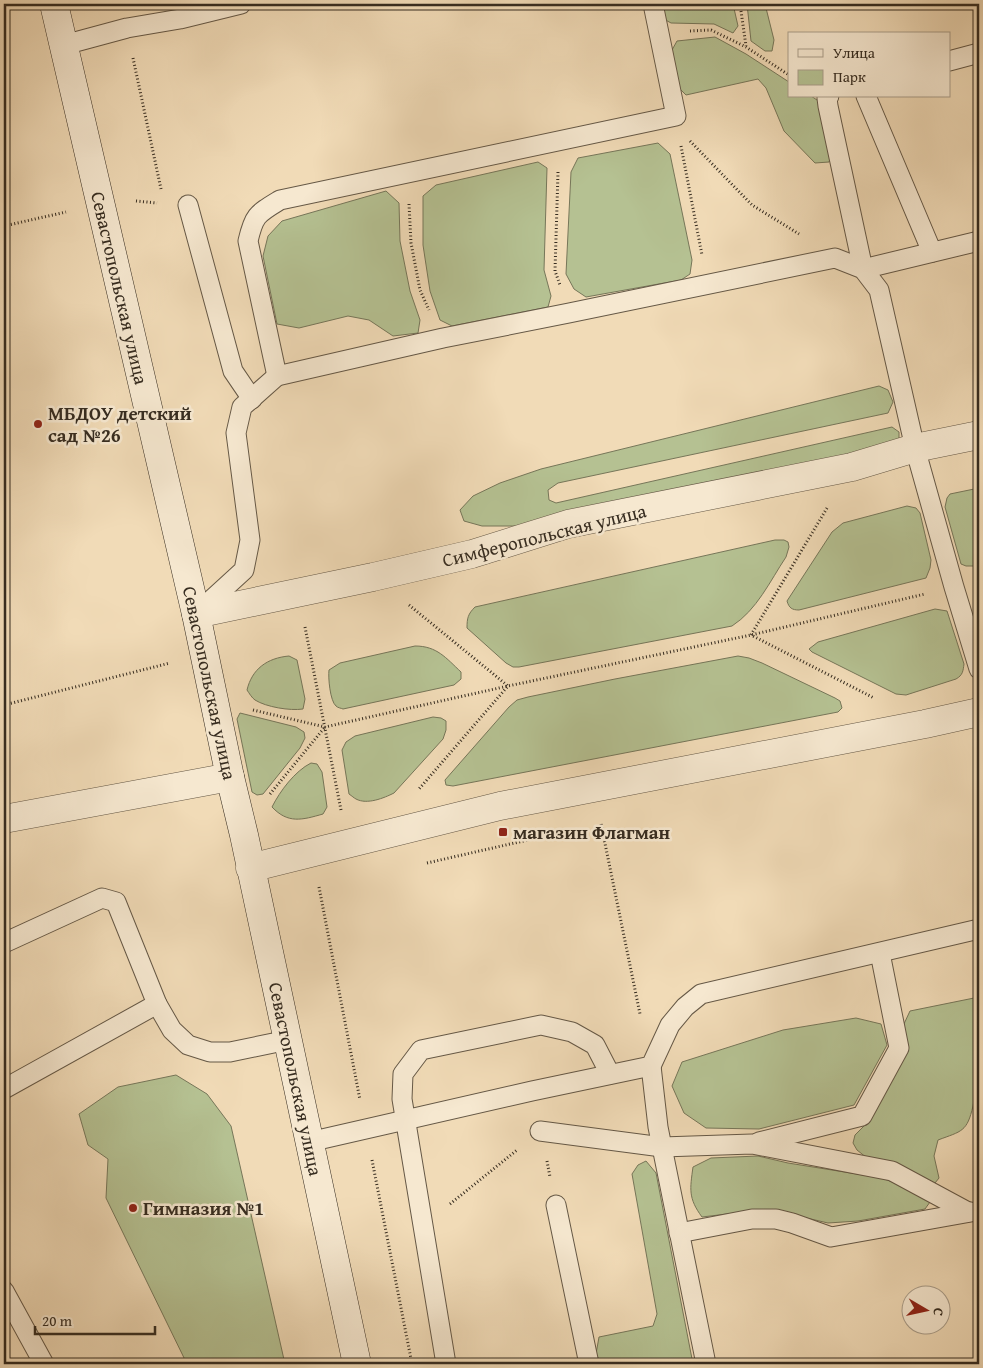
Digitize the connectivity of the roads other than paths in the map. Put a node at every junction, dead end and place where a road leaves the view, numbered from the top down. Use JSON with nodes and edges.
{"nodes":[{"id":1,"x":54,"y":4,"type":"edge"},
{"id":2,"x":241,"y":4,"type":"edge"},
{"id":3,"x":653,"y":4,"type":"edge"},
{"id":4,"x":64,"y":45,"type":"junction"},
{"id":5,"x":979,"y":53,"type":"edge"},
{"id":6,"x":950,"y":61,"type":"edge"},
{"id":7,"x":827,"y":98,"type":"edge"},
{"id":8,"x":867,"y":98,"type":"edge"},
{"id":9,"x":188,"y":205,"type":"dead end"},
{"id":10,"x":979,"y":241,"type":"edge"},
{"id":11,"x":932,"y":252,"type":"junction"},
{"id":12,"x":863,"y":268,"type":"junction"},
{"id":13,"x":277,"y":376,"type":"junction"},
{"id":14,"x":252,"y":399,"type":"junction"},
{"id":15,"x":979,"y":435,"type":"edge"},
{"id":16,"x":915,"y":448,"type":"junction"},
{"id":17,"x":196,"y":614,"type":"junction"},
{"id":18,"x":979,"y":669,"type":"edge"},
{"id":19,"x":979,"y":712,"type":"edge"},
{"id":20,"x":230,"y":777,"type":"junction"},
{"id":21,"x":4,"y":818,"type":"edge"},
{"id":22,"x":250,"y":868,"type":"junction"},
{"id":23,"x":979,"y":929,"type":"edge"},
{"id":24,"x":4,"y":943,"type":"edge"},
{"id":25,"x":880,"y":953,"type":"junction"},
{"id":26,"x":157,"y":1004,"type":"junction"},
{"id":27,"x":288,"y":1040,"type":"junction"},
{"id":28,"x":651,"y":1066,"type":"junction"},
{"id":29,"x":610,"y":1074,"type":"junction"},
{"id":30,"x":4,"y":1089,"type":"edge"},
{"id":31,"x":406,"y":1120,"type":"junction"},
{"id":32,"x":540,"y":1131,"type":"road end"},
{"id":33,"x":309,"y":1142,"type":"junction"},
{"id":34,"x":752,"y":1144,"type":"junction"},
{"id":35,"x":662,"y":1147,"type":"junction"},
{"id":36,"x":556,"y":1205,"type":"dead end"},
{"id":37,"x":974,"y":1211,"type":"edge"},
{"id":38,"x":679,"y":1233,"type":"junction"},
{"id":39,"x":4,"y":1291,"type":"edge"},
{"id":40,"x":44,"y":1364,"type":"edge"},
{"id":41,"x":357,"y":1364,"type":"edge"},
{"id":42,"x":446,"y":1364,"type":"edge"},
{"id":43,"x":589,"y":1364,"type":"edge"},
{"id":44,"x":706,"y":1364,"type":"edge"}],
"edges":[{"from":1,"to":4,"type":"street","name":"Севастопольская улица"},
{"from":2,"to":4,"type":"lane"},
{"from":3,"to":13,"type":"lane"},
{"from":4,"to":17,"type":"street","name":"Севастопольская улица"},
{"from":5,"to":6,"type":"lane"},
{"from":7,"to":12,"type":"lane"},
{"from":8,"to":11,"type":"lane"},
{"from":9,"to":14,"type":"lane"},
{"from":10,"to":11,"type":"lane"},
{"from":11,"to":12,"type":"lane"},
{"from":12,"to":13,"type":"lane"},
{"from":12,"to":16,"type":"lane"},
{"from":13,"to":14,"type":"lane"},
{"from":14,"to":17,"type":"lane"},
{"from":15,"to":16,"type":"street","name":"Симферопольская улица"},
{"from":16,"to":17,"type":"street","name":"Симферопольская улица"},
{"from":16,"to":18,"type":"lane"},
{"from":17,"to":20,"type":"street","name":"Севастопольская улица"},
{"from":19,"to":22,"type":"street"},
{"from":20,"to":21,"type":"street"},
{"from":20,"to":22,"type":"street","name":"Севастопольская улица"},
{"from":22,"to":27,"type":"street","name":"Севастопольская улица"},
{"from":23,"to":25,"type":"lane"},
{"from":24,"to":26,"type":"lane"},
{"from":25,"to":28,"type":"lane"},
{"from":25,"to":34,"type":"lane"},
{"from":26,"to":27,"type":"lane"},
{"from":26,"to":30,"type":"lane"},
{"from":27,"to":33,"type":"street","name":"Севастопольская улица"},
{"from":28,"to":29,"type":"lane"},
{"from":28,"to":35,"type":"lane"},
{"from":29,"to":31,"type":"lane"},
{"from":29,"to":31,"type":"lane"},
{"from":31,"to":33,"type":"lane"},
{"from":31,"to":42,"type":"lane"},
{"from":32,"to":35,"type":"lane"},
{"from":33,"to":41,"type":"street","name":"Севастопольская улица"},
{"from":34,"to":35,"type":"lane"},
{"from":34,"to":37,"type":"lane"},
{"from":35,"to":38,"type":"lane"},
{"from":36,"to":43,"type":"lane"},
{"from":37,"to":38,"type":"lane"},
{"from":38,"to":44,"type":"lane"},
{"from":39,"to":40,"type":"lane"}]}
